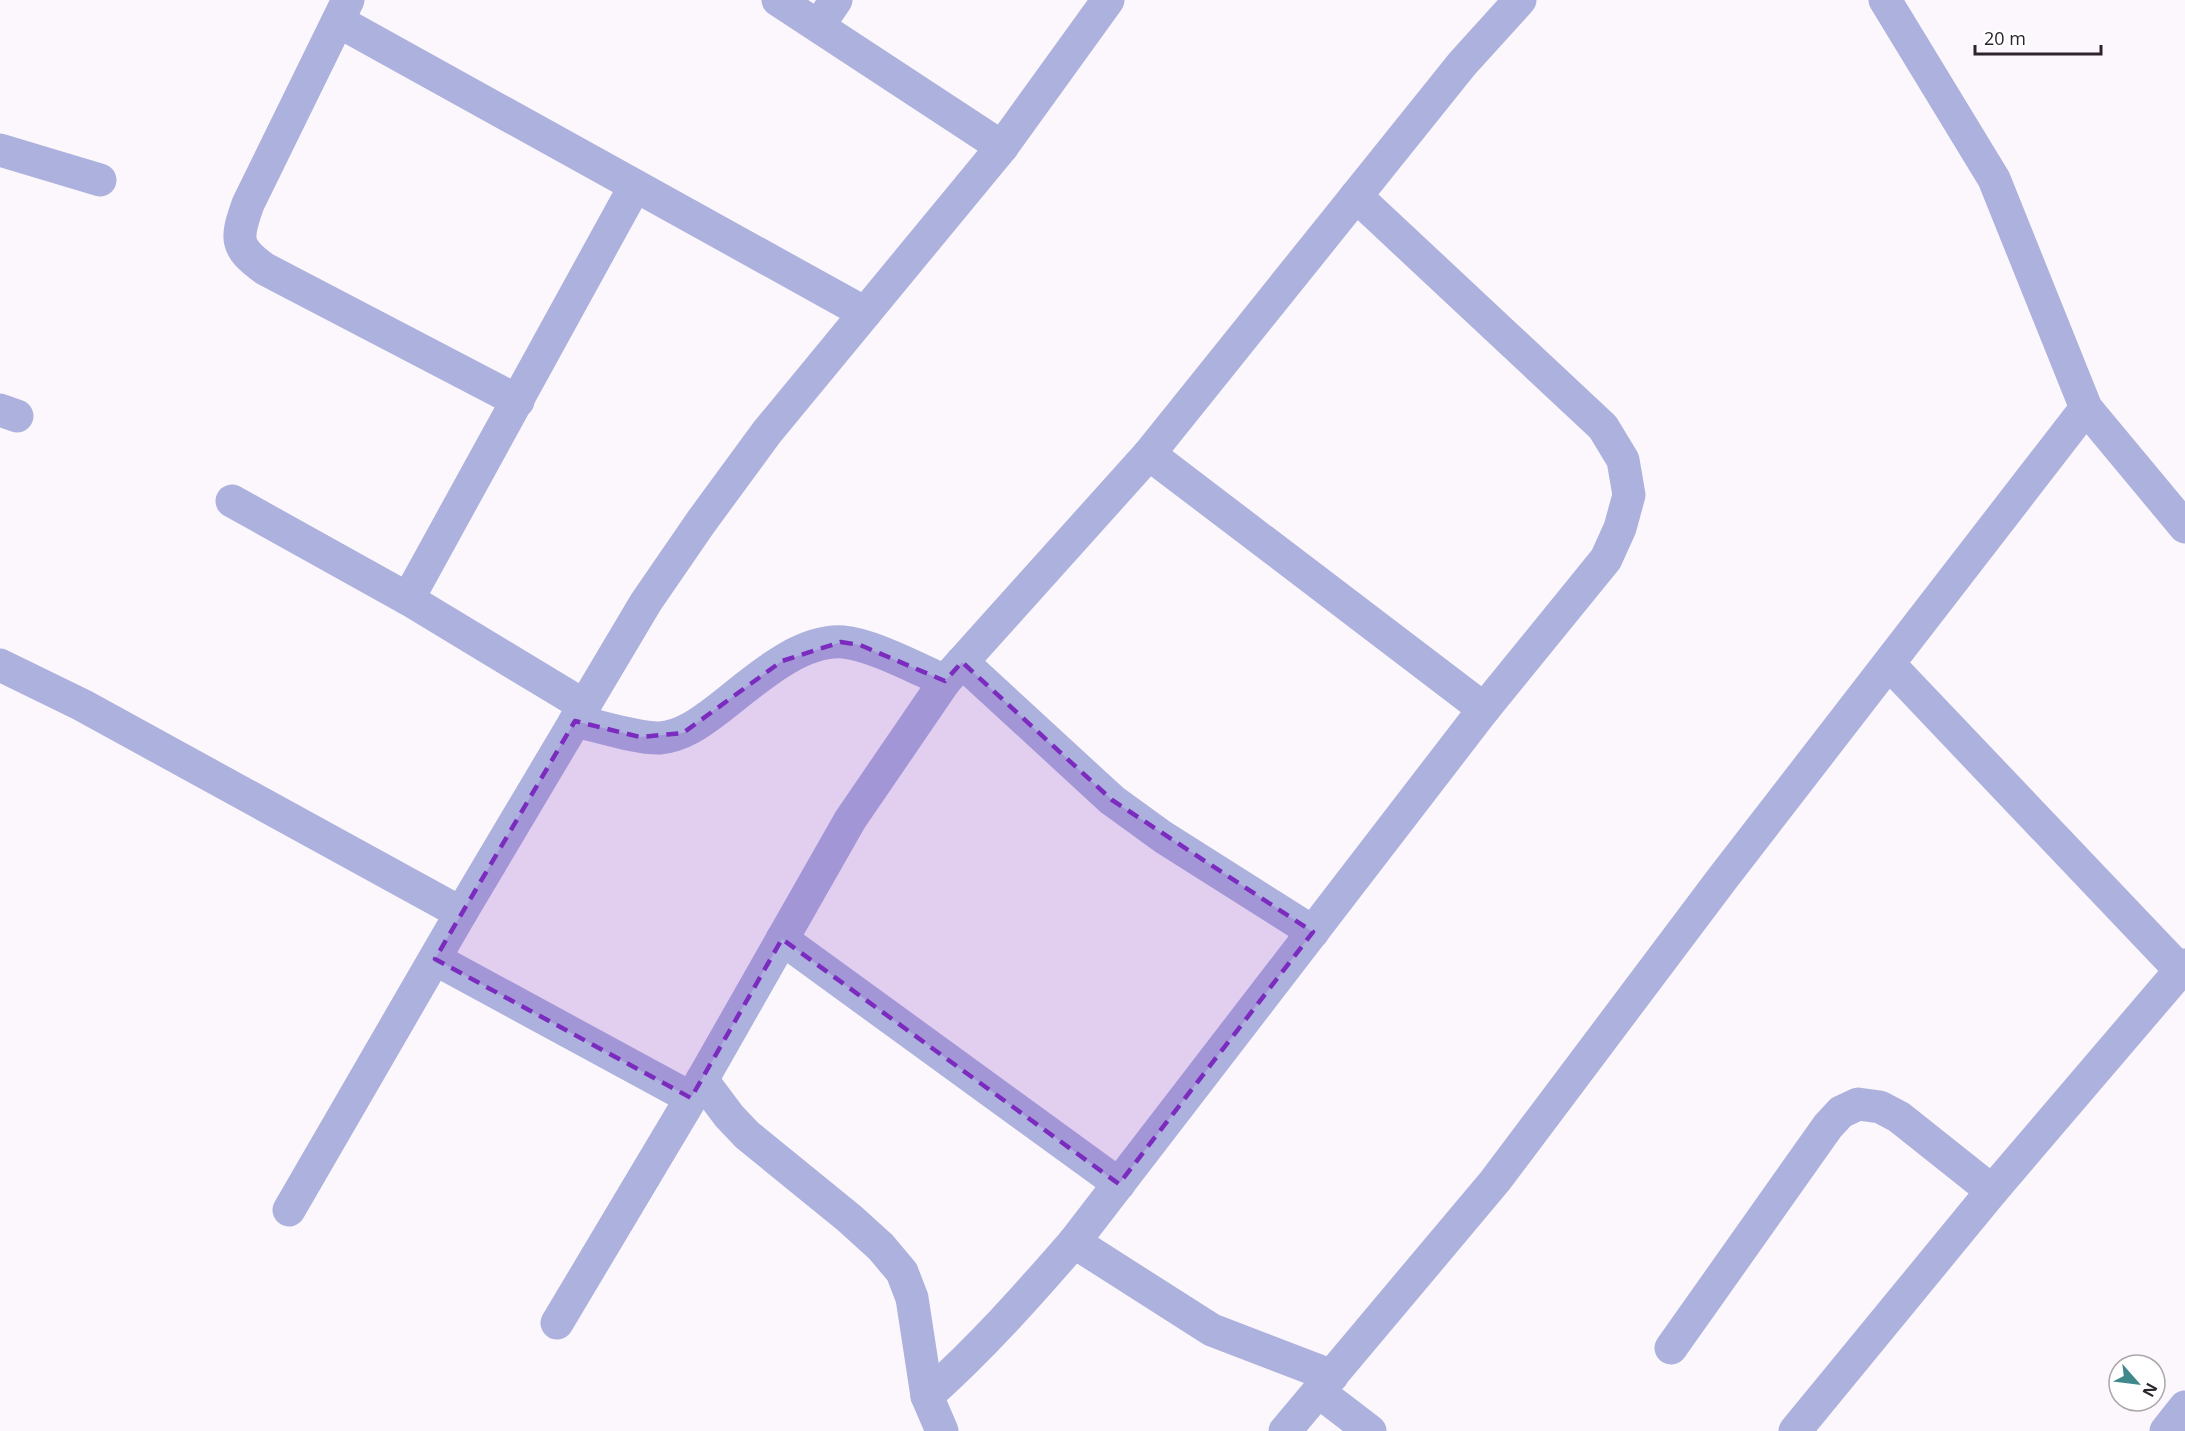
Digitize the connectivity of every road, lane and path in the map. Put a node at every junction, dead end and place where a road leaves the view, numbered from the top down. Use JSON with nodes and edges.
{"nodes":[{"id":1,"x":778,"y":0,"type":"edge"},
{"id":2,"x":1108,"y":0,"type":"edge"},
{"id":3,"x":1520,"y":0,"type":"edge"},
{"id":4,"x":1885,"y":0,"type":"edge"},
{"id":5,"x":343,"y":11,"type":"edge"},
{"id":6,"x":827,"y":13,"type":"edge"},
{"id":7,"x":1002,"y":147,"type":"junction"},
{"id":8,"x":0,"y":150,"type":"edge"},
{"id":9,"x":100,"y":180,"type":"dead end"},
{"id":10,"x":635,"y":186,"type":"junction"},
{"id":11,"x":1356,"y":196,"type":"junction"},
{"id":12,"x":866,"y":313,"type":"junction"},
{"id":13,"x":518,"y":401,"type":"junction"},
{"id":14,"x":2086,"y":408,"type":"junction"},
{"id":15,"x":1149,"y":454,"type":"junction"},
{"id":16,"x":232,"y":501,"type":"dead end"},
{"id":17,"x":2185,"y":527,"type":"edge"},
{"id":18,"x":408,"y":599,"type":"junction"},
{"id":19,"x":1888,"y":664,"type":"junction"},
{"id":20,"x":0,"y":665,"type":"edge"},
{"id":21,"x":953,"y":672,"type":"junction"},
{"id":22,"x":1484,"y":709,"type":"junction"},
{"id":23,"x":580,"y":713,"type":"junction"},
{"id":24,"x":460,"y":913,"type":"junction"},
{"id":25,"x":1313,"y":932,"type":"junction"},
{"id":26,"x":782,"y":939,"type":"junction"},
{"id":27,"x":435,"y":959,"type":"junction"},
{"id":28,"x":2183,"y":968,"type":"edge"},
{"id":29,"x":696,"y":1089,"type":"junction"},
{"id":30,"x":1119,"y":1184,"type":"junction"},
{"id":31,"x":1992,"y":1191,"type":"junction"},
{"id":32,"x":290,"y":1210,"type":"dead end"},
{"id":33,"x":1074,"y":1242,"type":"junction"},
{"id":34,"x":557,"y":1323,"type":"dead end"},
{"id":35,"x":1671,"y":1348,"type":"dead end"},
{"id":36,"x":1325,"y":1384,"type":"junction"},
{"id":37,"x":927,"y":1396,"type":"junction"},
{"id":38,"x":2185,"y":1407,"type":"edge"},
{"id":39,"x":1798,"y":1430,"type":"edge"},
{"id":40,"x":942,"y":1431,"type":"edge"},
{"id":41,"x":1285,"y":1431,"type":"edge"},
{"id":42,"x":1370,"y":1431,"type":"edge"},
{"id":43,"x":2166,"y":1431,"type":"edge"}],
"edges":[{"from":1,"to":6,"type":"street"},
{"from":2,"to":7,"type":"street"},
{"from":3,"to":11,"type":"street"},
{"from":4,"to":14,"type":"street"},
{"from":5,"to":10,"type":"street"},
{"from":5,"to":13,"type":"street"},
{"from":6,"to":7,"type":"street"},
{"from":7,"to":12,"type":"street"},
{"from":8,"to":9,"type":"street"},
{"from":10,"to":12,"type":"street"},
{"from":10,"to":13,"type":"street"},
{"from":11,"to":15,"type":"street"},
{"from":11,"to":22,"type":"street"},
{"from":12,"to":23,"type":"street"},
{"from":13,"to":18,"type":"street"},
{"from":14,"to":17,"type":"street"},
{"from":14,"to":19,"type":"street"},
{"from":15,"to":21,"type":"street"},
{"from":15,"to":22,"type":"street"},
{"from":16,"to":18,"type":"street"},
{"from":18,"to":23,"type":"street"},
{"from":19,"to":28,"type":"street"},
{"from":19,"to":36,"type":"street"},
{"from":20,"to":24,"type":"street"},
{"from":21,"to":23,"type":"street"},
{"from":21,"to":25,"type":"street"},
{"from":21,"to":26,"type":"street"},
{"from":22,"to":25,"type":"street"},
{"from":23,"to":24,"type":"street"},
{"from":24,"to":27,"type":"street"},
{"from":25,"to":30,"type":"street"},
{"from":26,"to":29,"type":"street"},
{"from":26,"to":30,"type":"street"},
{"from":27,"to":29,"type":"street"},
{"from":27,"to":32,"type":"street"},
{"from":28,"to":31,"type":"street"},
{"from":29,"to":34,"type":"street"},
{"from":29,"to":37,"type":"street"},
{"from":30,"to":33,"type":"street"},
{"from":31,"to":35,"type":"street"},
{"from":31,"to":39,"type":"street"},
{"from":33,"to":36,"type":"street"},
{"from":33,"to":37,"type":"street"},
{"from":36,"to":41,"type":"street"},
{"from":36,"to":42,"type":"street"},
{"from":37,"to":40,"type":"street"},
{"from":38,"to":43,"type":"street"}]}
